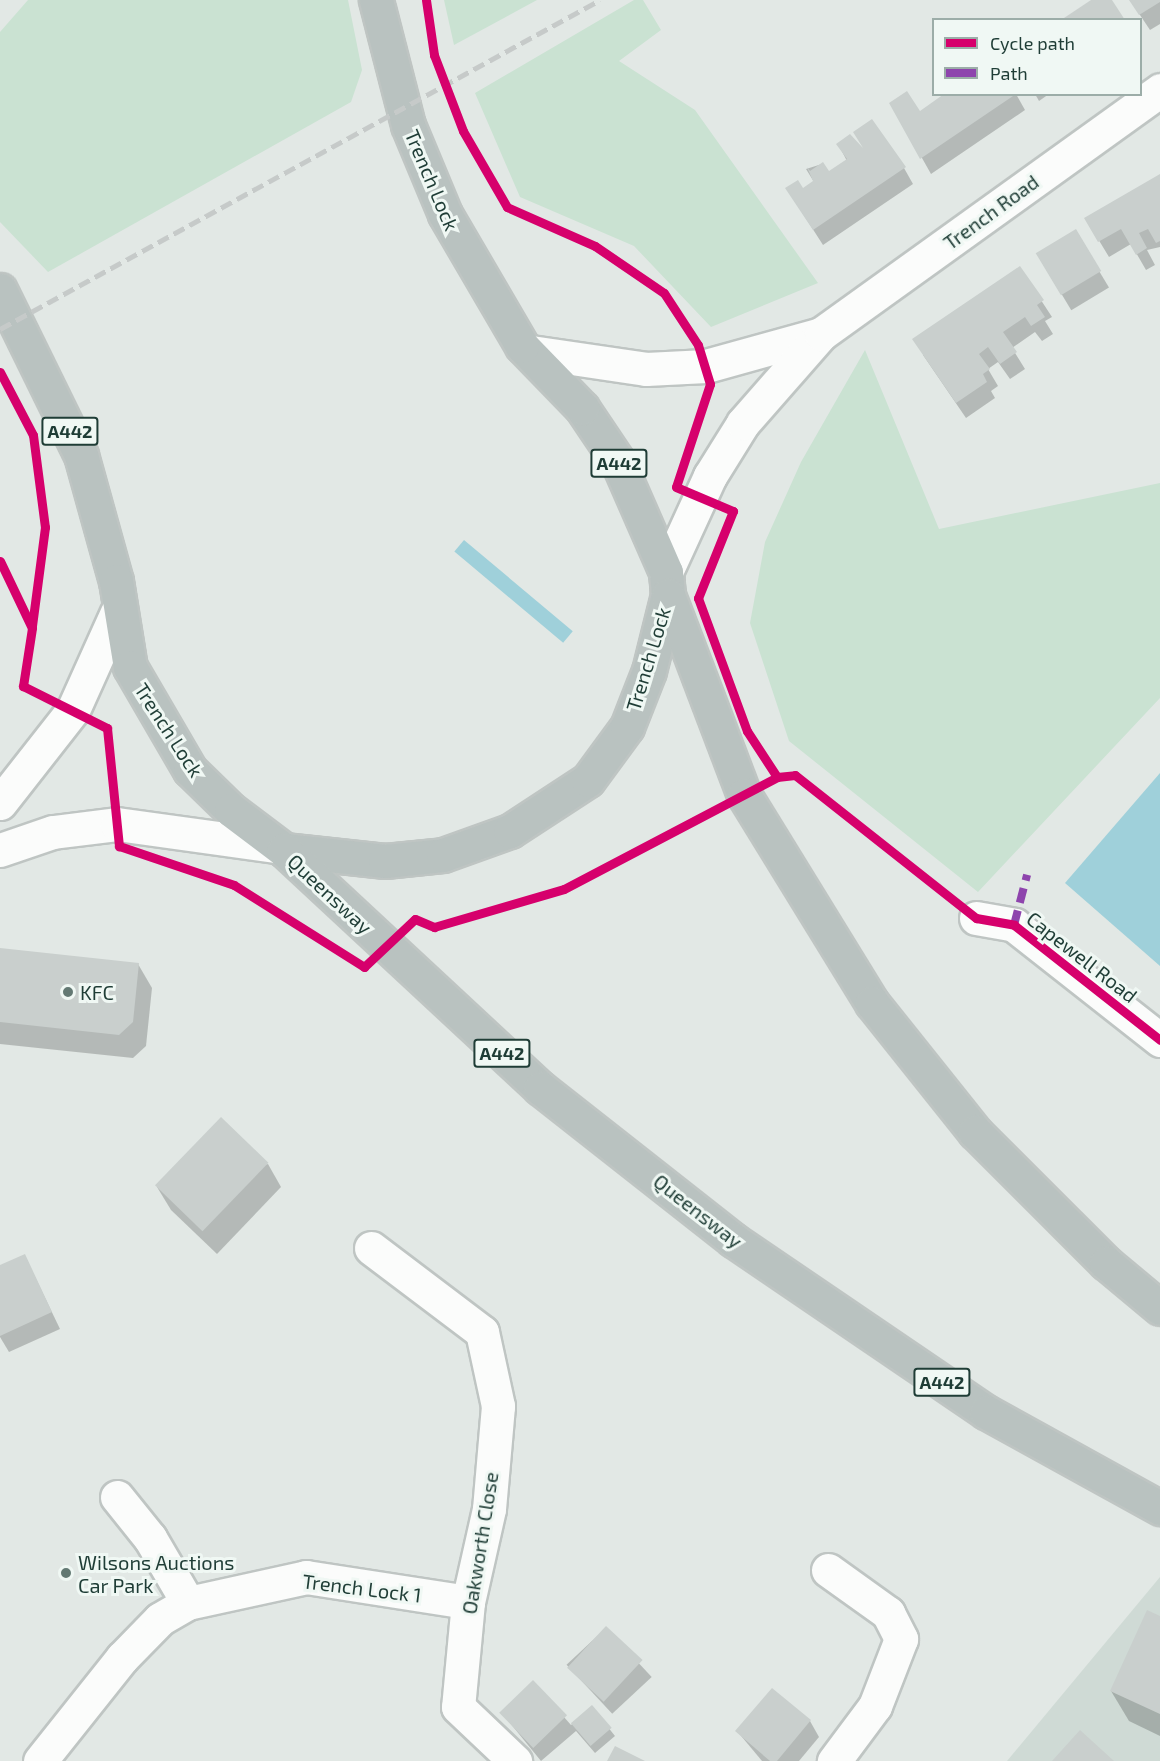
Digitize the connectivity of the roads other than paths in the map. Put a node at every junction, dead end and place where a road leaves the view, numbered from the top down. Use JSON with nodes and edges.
{"nodes":[{"id":1,"x":376,"y":0,"type":"edge"},
{"id":2,"x":1160,"y":90,"type":"edge"},
{"id":3,"x":0,"y":290,"type":"edge"},
{"id":4,"x":821,"y":334,"type":"junction"},
{"id":5,"x":526,"y":349,"type":"junction"},
{"id":6,"x":667,"y":583,"type":"junction"},
{"id":7,"x":117,"y":612,"type":"junction"},
{"id":8,"x":0,"y":803,"type":"edge"},
{"id":9,"x":280,"y":848,"type":"junction"},
{"id":10,"x":0,"y":850,"type":"edge"},
{"id":11,"x":976,"y":918,"type":"dead end"},
{"id":12,"x":1160,"y":1040,"type":"edge"},
{"id":13,"x":371,"y":1248,"type":"dead end"},
{"id":14,"x":1160,"y":1308,"type":"edge"},
{"id":15,"x":117,"y":1497,"type":"dead end"},
{"id":16,"x":1160,"y":1508,"type":"edge"},
{"id":17,"x":828,"y":1570,"type":"dead end"},
{"id":18,"x":468,"y":1602,"type":"junction"},
{"id":19,"x":188,"y":1603,"type":"junction"},
{"id":20,"x":40,"y":1761,"type":"edge"},
{"id":21,"x":515,"y":1761,"type":"edge"},
{"id":22,"x":834,"y":1761,"type":"edge"}],
"edges":[{"from":1,"to":5,"type":"highway","name":"Trench Lock","number":"A442"},
{"from":2,"to":4,"type":"street","name":"Trench Road"},
{"from":3,"to":7,"type":"highway","name":"Trench Lock","number":"A442"},
{"from":4,"to":5,"type":"street"},
{"from":4,"to":6,"type":"street"},
{"from":5,"to":6,"type":"highway","name":"Trench Lock","number":"A442"},
{"from":6,"to":9,"type":"highway","name":"Trench Lock"},
{"from":6,"to":14,"type":"highway","number":"A442"},
{"from":7,"to":8,"type":"street"},
{"from":7,"to":9,"type":"highway","name":"Trench Lock","number":"A442"},
{"from":9,"to":10,"type":"street"},
{"from":9,"to":16,"type":"highway","name":"Queensway","number":"A442"},
{"from":11,"to":12,"type":"street","name":"Capewell Road"},
{"from":13,"to":18,"type":"street","name":"Oakworth Close"},
{"from":15,"to":19,"type":"street"},
{"from":17,"to":22,"type":"street"},
{"from":18,"to":19,"type":"street","name":"Trench Lock 1"},
{"from":18,"to":21,"type":"street","name":"Oakworth Close"},
{"from":19,"to":20,"type":"street","name":"Trench Lock 1"}]}
